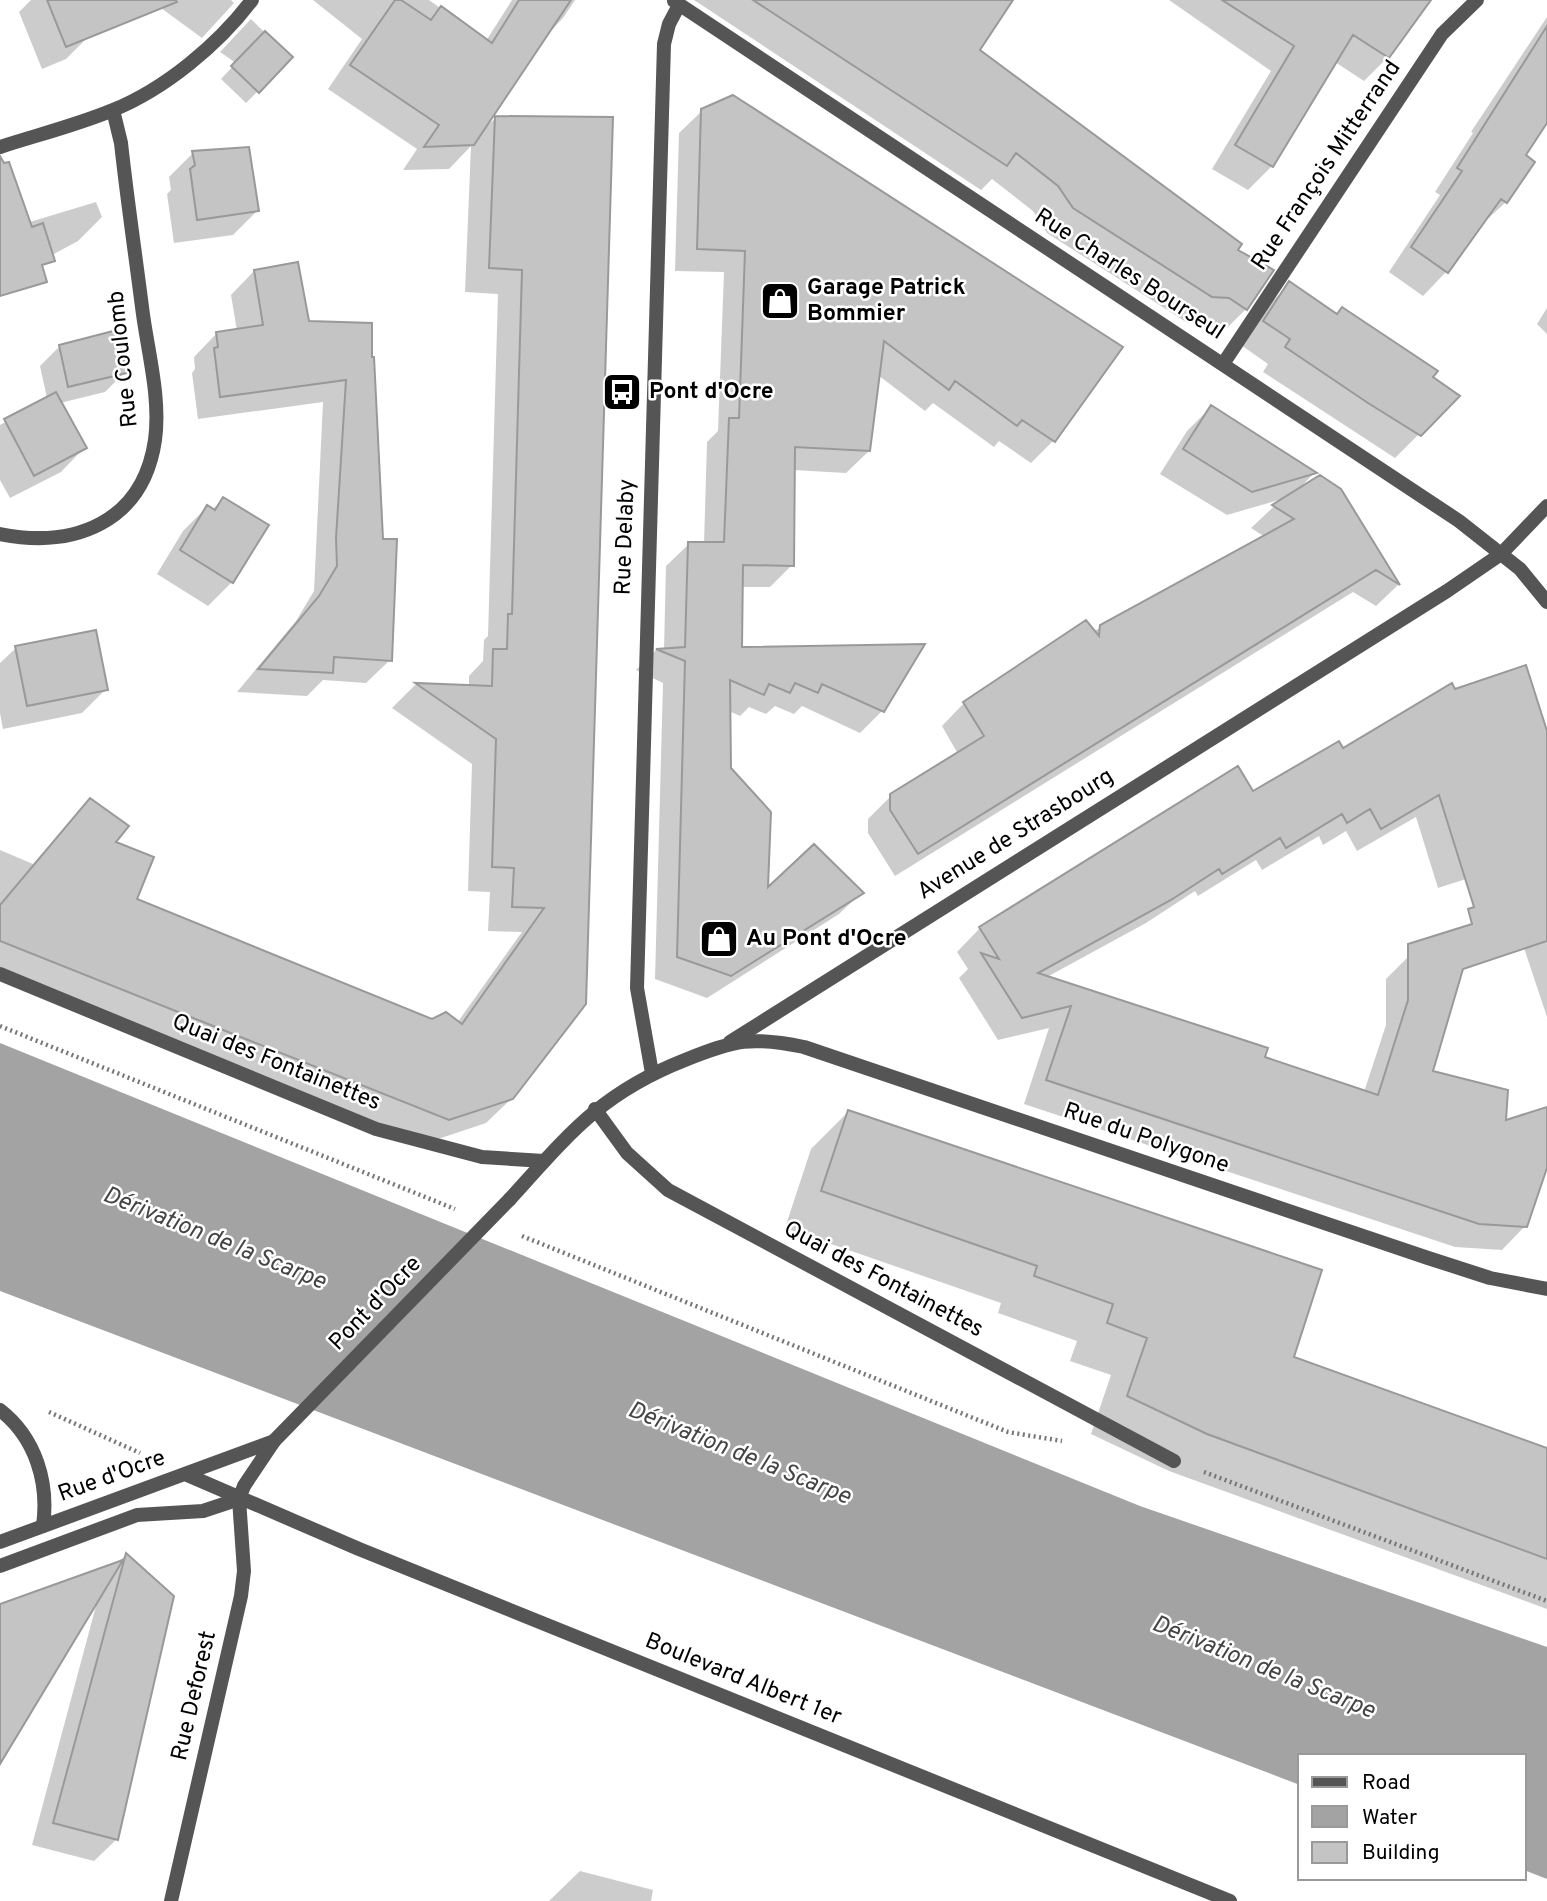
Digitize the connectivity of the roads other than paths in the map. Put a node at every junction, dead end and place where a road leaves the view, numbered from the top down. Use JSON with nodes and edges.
{"nodes":[{"id":1,"x":252,"y":0,"type":"edge"},
{"id":2,"x":1477,"y":0,"type":"edge"},
{"id":3,"x":676,"y":3,"type":"edge"},
{"id":4,"x":113,"y":110,"type":"junction"},
{"id":5,"x":0,"y":148,"type":"edge"},
{"id":6,"x":1223,"y":364,"type":"junction"},
{"id":7,"x":1547,"y":506,"type":"edge"},
{"id":8,"x":0,"y":534,"type":"edge"},
{"id":9,"x":1502,"y":554,"type":"junction"},
{"id":10,"x":1547,"y":602,"type":"edge"},
{"id":11,"x":0,"y":974,"type":"edge"},
{"id":12,"x":730,"y":1042,"type":"junction"},
{"id":13,"x":652,"y":1073,"type":"junction"},
{"id":14,"x":594,"y":1109,"type":"junction"},
{"id":15,"x":544,"y":1161,"type":"junction"},
{"id":16,"x":510,"y":1199,"type":"joint"},
{"id":17,"x":1547,"y":1289,"type":"edge"},
{"id":18,"x":0,"y":1410,"type":"edge"},
{"id":19,"x":274,"y":1441,"type":"junction"},
{"id":20,"x":1174,"y":1461,"type":"dead end"},
{"id":21,"x":185,"y":1474,"type":"junction"},
{"id":22,"x":239,"y":1499,"type":"junction"},
{"id":23,"x":43,"y":1526,"type":"junction"},
{"id":24,"x":0,"y":1542,"type":"edge"},
{"id":25,"x":0,"y":1566,"type":"edge"},
{"id":26,"x":171,"y":1901,"type":"edge"},
{"id":27,"x":1230,"y":1901,"type":"edge"}],
"edges":[{"from":1,"to":4,"type":"street"},
{"from":2,"to":6,"type":"street","name":"Rue François Mitterrand"},
{"from":3,"to":6,"type":"street","name":"Rue Charles Bourseul"},
{"from":3,"to":13,"type":"street","name":"Rue Delaby"},
{"from":4,"to":5,"type":"street"},
{"from":4,"to":8,"type":"street","name":"Rue Coulomb"},
{"from":6,"to":9,"type":"street","name":"Rue Charles Bourseul"},
{"from":7,"to":9,"type":"street","name":"Avenue de Strasbourg"},
{"from":9,"to":10,"type":"street","name":"Rue Charles Bourseul"},
{"from":9,"to":12,"type":"street","name":"Avenue de Strasbourg"},
{"from":11,"to":15,"type":"street","name":"Quai des Fontainettes"},
{"from":12,"to":13,"type":"street","name":"Avenue de Strasbourg"},
{"from":12,"to":17,"type":"street","name":"Rue du Polygone"},
{"from":13,"to":14,"type":"street","name":"Avenue de Strasbourg"},
{"from":14,"to":15,"type":"street","name":"Avenue de Strasbourg"},
{"from":14,"to":20,"type":"street","name":"Quai des Fontainettes"},
{"from":15,"to":16,"type":"street","name":"Avenue de Strasbourg"},
{"from":16,"to":19,"type":"street","name":"Pont d'Ocre","bridge":true},
{"from":18,"to":23,"type":"street"},
{"from":19,"to":21,"type":"street"},
{"from":19,"to":22,"type":"street","name":"Pont d'Ocre"},
{"from":21,"to":22,"type":"street","name":"Rue d'Ocre"},
{"from":21,"to":23,"type":"street","name":"Rue d'Ocre"},
{"from":22,"to":25,"type":"street","name":"Rue d'Ocre"},
{"from":22,"to":26,"type":"street","name":"Rue Deforest"},
{"from":22,"to":27,"type":"street","name":"Boulevard Albert 1er"},
{"from":23,"to":24,"type":"street","name":"Rue d'Ocre"}]}
